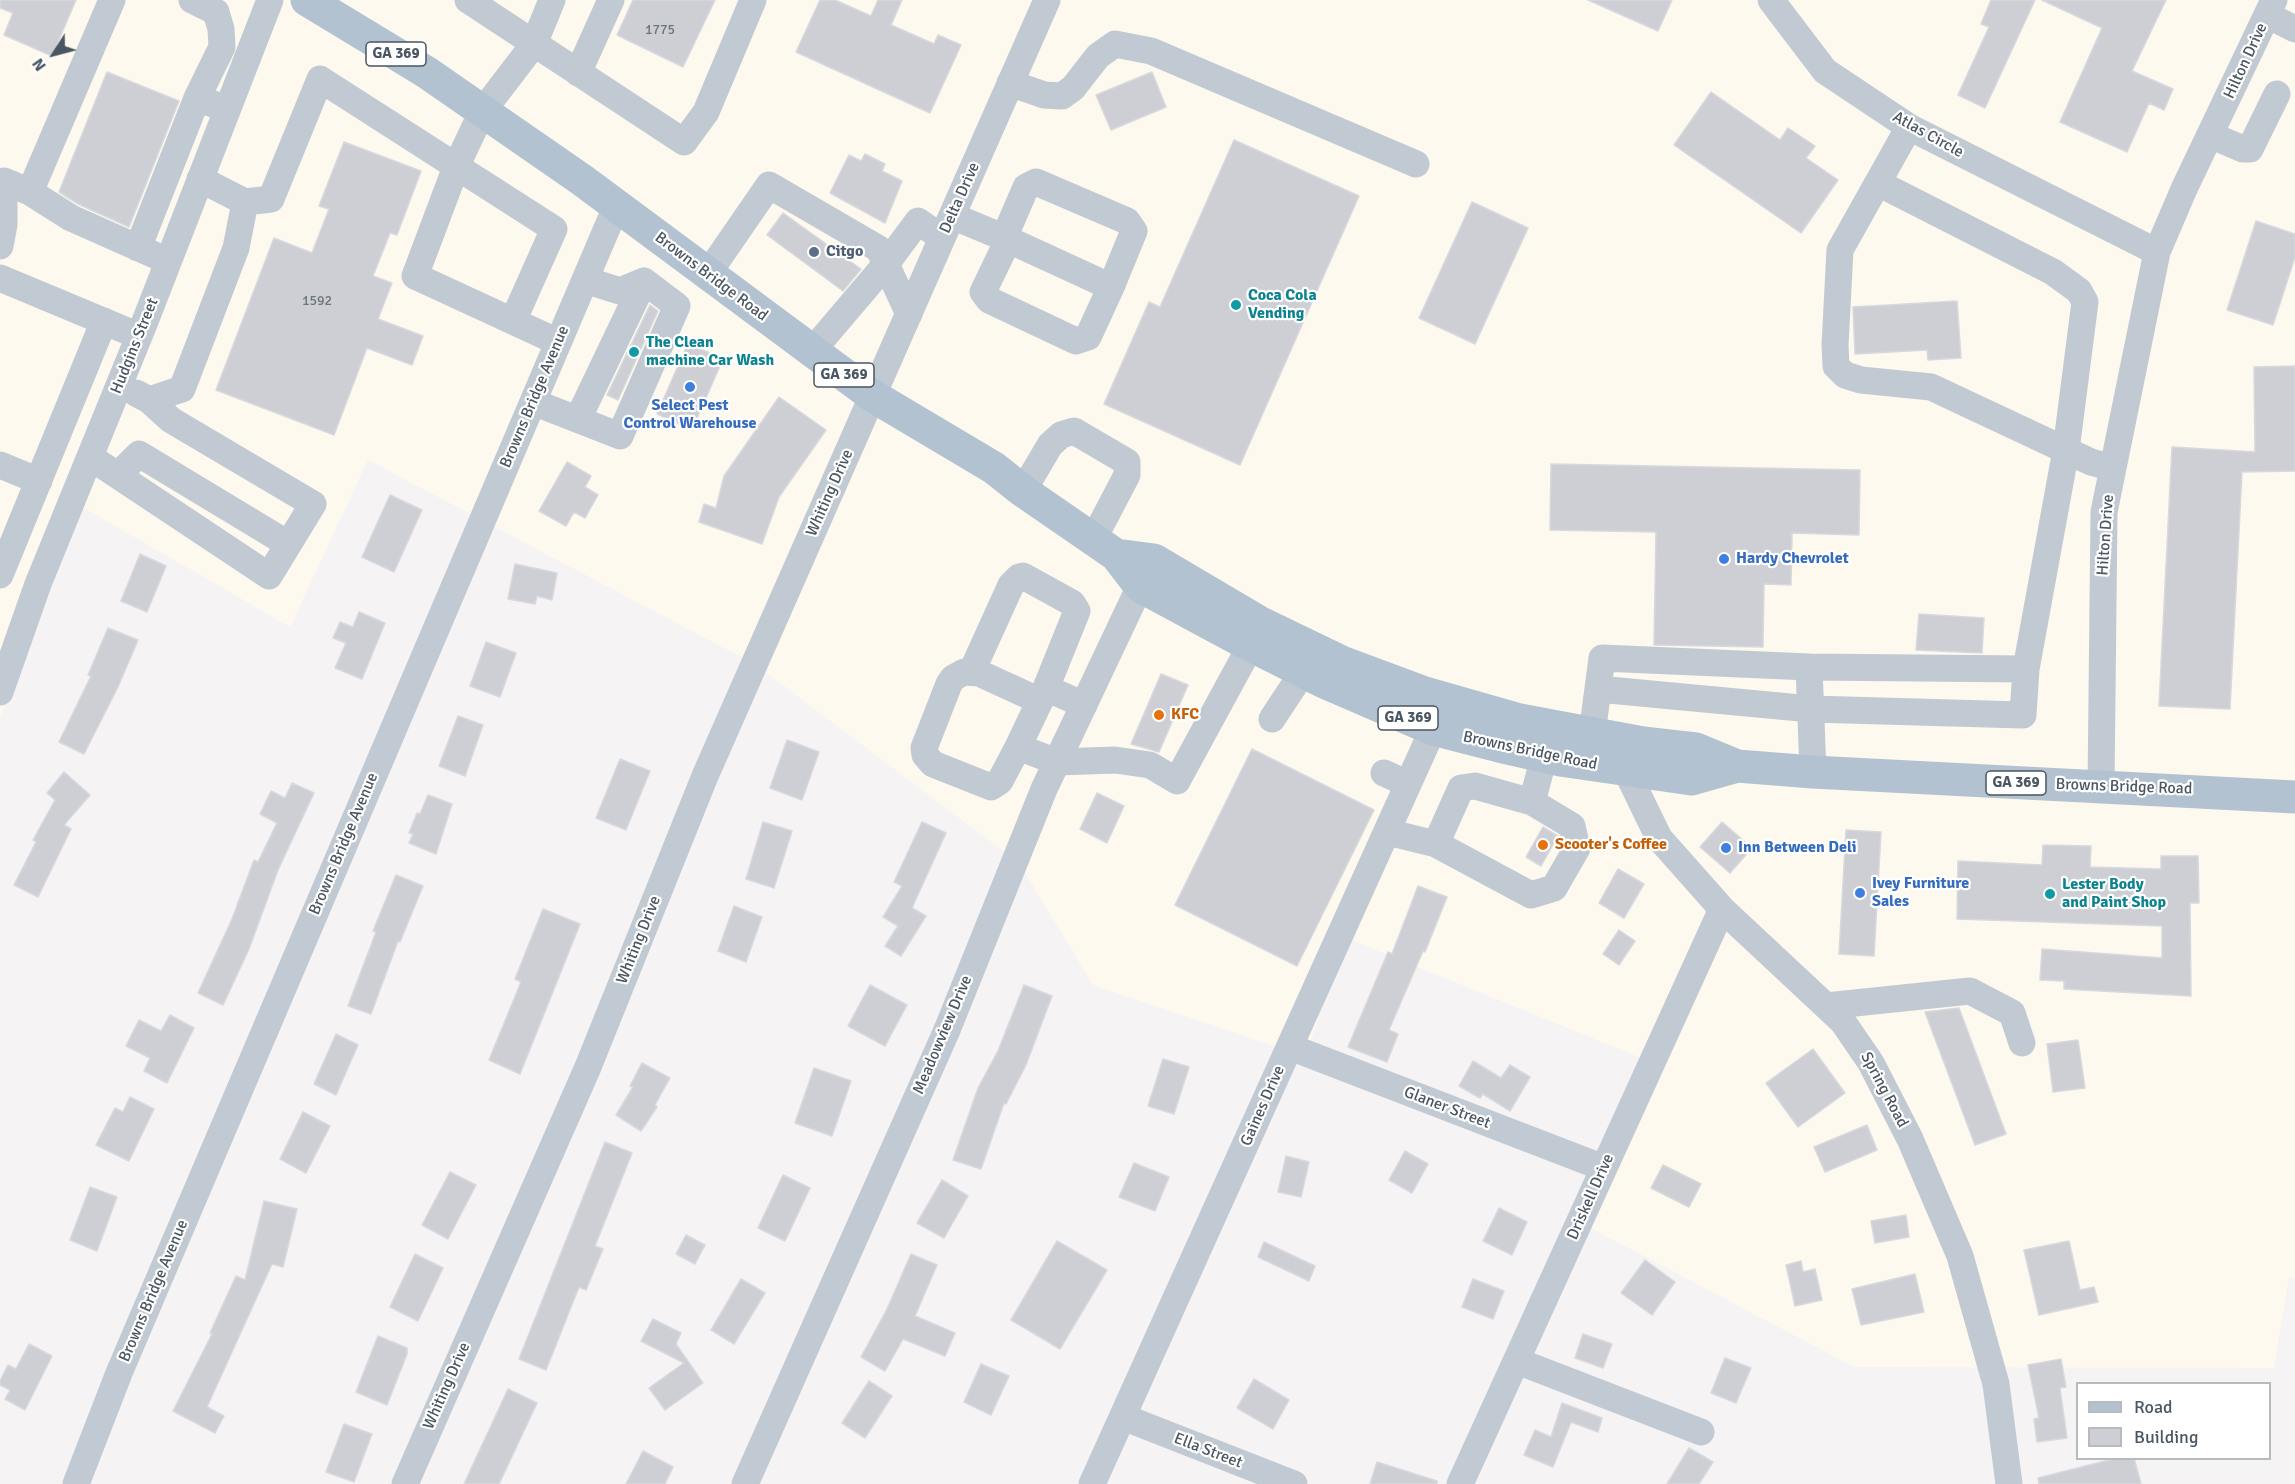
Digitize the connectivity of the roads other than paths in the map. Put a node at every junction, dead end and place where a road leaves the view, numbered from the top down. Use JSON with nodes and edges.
{"nodes":[{"id":1,"x":112,"y":0,"type":"edge"},
{"id":2,"x":192,"y":0,"type":"edge"},
{"id":3,"x":270,"y":0,"type":"edge"},
{"id":4,"x":307,"y":0,"type":"edge"},
{"id":5,"x":552,"y":0,"type":"edge"},
{"id":6,"x":611,"y":0,"type":"edge"},
{"id":7,"x":753,"y":0,"type":"edge"},
{"id":8,"x":1047,"y":0,"type":"edge"},
{"id":9,"x":1771,"y":0,"type":"edge"},
{"id":10,"x":484,"y":5,"type":"edge"},
{"id":11,"x":2270,"y":8,"type":"edge"},
{"id":12,"x":2295,"y":29,"type":"edge"},
{"id":13,"x":534,"y":44,"type":"junction"},
{"id":14,"x":578,"y":73,"type":"junction"},
{"id":15,"x":2238,"y":78,"type":"junction"},
{"id":16,"x":1010,"y":83,"type":"junction"},
{"id":17,"x":2286,"y":92,"type":"edge"},
{"id":18,"x":197,"y":98,"type":"junction"},
{"id":19,"x":227,"y":109,"type":"junction"},
{"id":20,"x":482,"y":112,"type":"junction"},
{"id":21,"x":1909,"y":127,"type":"junction"},
{"id":22,"x":2210,"y":135,"type":"junction"},
{"id":23,"x":1416,"y":164,"type":"dead end"},
{"id":24,"x":456,"y":167,"type":"junction"},
{"id":25,"x":200,"y":179,"type":"junction"},
{"id":26,"x":1878,"y":183,"type":"junction"},
{"id":27,"x":30,"y":192,"type":"junction"},
{"id":28,"x":245,"y":202,"type":"junction"},
{"id":29,"x":616,"y":207,"type":"junction"},
{"id":30,"x":947,"y":227,"type":"junction"},
{"id":31,"x":1006,"y":239,"type":"junction"},
{"id":32,"x":0,"y":246,"type":"edge"},
{"id":33,"x":138,"y":248,"type":"junction"},
{"id":34,"x":2157,"y":252,"type":"junction"},
{"id":35,"x":168,"y":261,"type":"junction"},
{"id":36,"x":886,"y":264,"type":"junction"},
{"id":37,"x":707,"y":275,"type":"junction"},
{"id":38,"x":0,"y":278,"type":"edge"},
{"id":39,"x":585,"y":280,"type":"junction"},
{"id":40,"x":644,"y":281,"type":"junction"},
{"id":41,"x":1111,"y":287,"type":"junction"},
{"id":42,"x":909,"y":314,"type":"junction"},
{"id":43,"x":104,"y":321,"type":"junction"},
{"id":44,"x":513,"y":321,"type":"junction"},
{"id":45,"x":139,"y":336,"type":"junction"},
{"id":46,"x":558,"y":342,"type":"junction"},
{"id":47,"x":812,"y":351,"type":"junction"},
{"id":48,"x":119,"y":385,"type":"junction"},
{"id":49,"x":873,"y":396,"type":"junction"},
{"id":50,"x":149,"y":400,"type":"junction"},
{"id":51,"x":533,"y":402,"type":"junction"},
{"id":52,"x":578,"y":419,"type":"junction"},
{"id":53,"x":2066,"y":450,"type":"junction"},
{"id":54,"x":90,"y":458,"type":"junction"},
{"id":55,"x":0,"y":465,"type":"edge"},
{"id":56,"x":2113,"y":468,"type":"junction"},
{"id":57,"x":118,"y":475,"type":"junction"},
{"id":58,"x":39,"y":481,"type":"junction"},
{"id":59,"x":1023,"y":491,"type":"junction"},
{"id":60,"x":288,"y":544,"type":"junction"},
{"id":61,"x":1105,"y":547,"type":"junction"},
{"id":62,"x":0,"y":575,"type":"edge"},
{"id":63,"x":1140,"y":586,"type":"junction"},
{"id":64,"x":1251,"y":645,"type":"junction"},
{"id":65,"x":1809,"y":667,"type":"junction"},
{"id":66,"x":2026,"y":669,"type":"junction"},
{"id":67,"x":972,"y":671,"type":"junction"},
{"id":68,"x":1303,"y":672,"type":"junction"},
{"id":69,"x":0,"y":689,"type":"edge"},
{"id":70,"x":1598,"y":689,"type":"junction"},
{"id":71,"x":1043,"y":694,"type":"junction"},
{"id":72,"x":1084,"y":705,"type":"junction"},
{"id":73,"x":1810,"y":709,"type":"junction"},
{"id":74,"x":1272,"y":719,"type":"dead end"},
{"id":75,"x":1433,"y":729,"type":"junction"},
{"id":76,"x":1592,"y":734,"type":"junction"},
{"id":77,"x":1018,"y":747,"type":"junction"},
{"id":78,"x":1544,"y":757,"type":"junction"},
{"id":79,"x":1057,"y":762,"type":"junction"},
{"id":80,"x":1737,"y":766,"type":"junction"},
{"id":81,"x":1626,"y":770,"type":"junction"},
{"id":82,"x":1813,"y":772,"type":"junction"},
{"id":83,"x":2101,"y":787,"type":"junction"},
{"id":84,"x":2295,"y":796,"type":"edge"},
{"id":85,"x":1532,"y":802,"type":"junction"},
{"id":86,"x":1387,"y":832,"type":"junction"},
{"id":87,"x":1436,"y":844,"type":"junction"},
{"id":88,"x":1722,"y":909,"type":"junction"},
{"id":89,"x":1827,"y":1006,"type":"junction"},
{"id":90,"x":2022,"y":1043,"type":"dead end"},
{"id":91,"x":1290,"y":1047,"type":"junction"},
{"id":92,"x":1604,"y":1168,"type":"junction"},
{"id":93,"x":1517,"y":1361,"type":"junction"},
{"id":94,"x":1123,"y":1417,"type":"junction"},
{"id":95,"x":1701,"y":1432,"type":"dead end"},
{"id":96,"x":76,"y":1484,"type":"edge"},
{"id":97,"x":405,"y":1484,"type":"edge"},
{"id":98,"x":745,"y":1484,"type":"edge"},
{"id":99,"x":1092,"y":1484,"type":"edge"},
{"id":100,"x":1294,"y":1484,"type":"edge"},
{"id":101,"x":1460,"y":1484,"type":"edge"},
{"id":102,"x":2009,"y":1484,"type":"edge"}],
"edges":[{"from":1,"to":27,"type":"street"},
{"from":2,"to":18,"type":"street"},
{"from":3,"to":19,"type":"street","name":"Hudgins Street"},
{"from":4,"to":20,"type":"main road","name":"Browns Bridge Road","number":"GA 369"},
{"from":5,"to":13,"type":"street"},
{"from":6,"to":14,"type":"street"},
{"from":7,"to":14,"type":"street"},
{"from":8,"to":16,"type":"street","name":"Delta Drive"},
{"from":9,"to":21,"type":"street","name":"Atlas Circle"},
{"from":10,"to":13,"type":"street"},
{"from":11,"to":12,"type":"street"},
{"from":11,"to":15,"type":"street","name":"Hilton Drive"},
{"from":13,"to":14,"type":"street"},
{"from":13,"to":20,"type":"street"},
{"from":15,"to":17,"type":"street"},
{"from":15,"to":22,"type":"street","name":"Hilton Drive"},
{"from":16,"to":23,"type":"street"},
{"from":16,"to":30,"type":"street","name":"Delta Drive"},
{"from":17,"to":22,"type":"street"},
{"from":18,"to":19,"type":"street"},
{"from":18,"to":33,"type":"street"},
{"from":19,"to":25,"type":"street","name":"Hudgins Street"},
{"from":20,"to":24,"type":"street"},
{"from":20,"to":29,"type":"main road","name":"Browns Bridge Road","number":"GA 369"},
{"from":21,"to":26,"type":"street"},
{"from":21,"to":34,"type":"street","name":"Atlas Circle"},
{"from":22,"to":34,"type":"street","name":"Hilton Drive"},
{"from":24,"to":28,"type":"street"},
{"from":24,"to":44,"type":"street"},
{"from":24,"to":44,"type":"street"},
{"from":25,"to":28,"type":"street"},
{"from":25,"to":35,"type":"street","name":"Hudgins Street"},
{"from":26,"to":53,"type":"street"},
{"from":26,"to":53,"type":"street"},
{"from":27,"to":32,"type":"street"},
{"from":27,"to":33,"type":"street"},
{"from":28,"to":50,"type":"street"},
{"from":29,"to":37,"type":"main road","name":"Browns Bridge Road","number":"GA 369"},
{"from":29,"to":39,"type":"street","name":"Browns Bridge Avenue"},
{"from":30,"to":31,"type":"street"},
{"from":30,"to":36,"type":"street"},
{"from":30,"to":42,"type":"street","name":"Delta Drive"},
{"from":31,"to":41,"type":"street"},
{"from":31,"to":41,"type":"street"},
{"from":31,"to":41,"type":"street"},
{"from":33,"to":35,"type":"street"},
{"from":34,"to":56,"type":"street","name":"Hilton Drive"},
{"from":35,"to":45,"type":"street","name":"Hudgins Street"},
{"from":36,"to":37,"type":"street"},
{"from":36,"to":42,"type":"street"},
{"from":36,"to":47,"type":"street"},
{"from":37,"to":47,"type":"main road","name":"Browns Bridge Road","number":"GA 369"},
{"from":38,"to":43,"type":"street"},
{"from":39,"to":40,"type":"street"},
{"from":39,"to":46,"type":"street","name":"Browns Bridge Avenue"},
{"from":40,"to":52,"type":"street"},
{"from":40,"to":52,"type":"street"},
{"from":42,"to":49,"type":"street","name":"Delta Drive"},
{"from":43,"to":45,"type":"street"},
{"from":43,"to":58,"type":"street"},
{"from":44,"to":46,"type":"street"},
{"from":45,"to":48,"type":"street","name":"Hudgins Street"},
{"from":46,"to":51,"type":"street","name":"Browns Bridge Avenue"},
{"from":47,"to":49,"type":"main road","name":"Browns Bridge Road","number":"GA 369"},
{"from":48,"to":50,"type":"street"},
{"from":48,"to":54,"type":"street","name":"Hudgins Street"},
{"from":49,"to":59,"type":"main road","name":"Browns Bridge Road","number":"GA 369"},
{"from":49,"to":97,"type":"street","name":"Whiting Drive"},
{"from":50,"to":60,"type":"street"},
{"from":51,"to":52,"type":"street"},
{"from":51,"to":96,"type":"street","name":"Browns Bridge Avenue"},
{"from":53,"to":56,"type":"street"},
{"from":53,"to":66,"type":"street"},
{"from":54,"to":57,"type":"street"},
{"from":54,"to":69,"type":"street","name":"Hudgins Street"},
{"from":55,"to":58,"type":"street"},
{"from":56,"to":83,"type":"street","name":"Hilton Drive"},
{"from":57,"to":60,"type":"street"},
{"from":57,"to":60,"type":"street"},
{"from":58,"to":62,"type":"street"},
{"from":59,"to":61,"type":"main road","name":"Browns Bridge Road","number":"GA 369"},
{"from":59,"to":61,"type":"street"},
{"from":61,"to":63,"type":"main road","name":"Browns Bridge Road","number":"GA 369"},
{"from":61,"to":76,"type":"main road","name":"Browns Bridge Road","number":"GA 369"},
{"from":63,"to":64,"type":"main road","name":"Browns Bridge Road","number":"GA 369"},
{"from":63,"to":72,"type":"street","name":"Meadowview Drive"},
{"from":64,"to":68,"type":"main road","name":"Browns Bridge Road","number":"GA 369"},
{"from":64,"to":79,"type":"street"},
{"from":65,"to":66,"type":"street"},
{"from":65,"to":70,"type":"street"},
{"from":65,"to":73,"type":"street"},
{"from":66,"to":73,"type":"street"},
{"from":67,"to":71,"type":"street"},
{"from":67,"to":71,"type":"street"},
{"from":67,"to":77,"type":"street"},
{"from":68,"to":74,"type":"street"},
{"from":68,"to":75,"type":"main road","name":"Browns Bridge Road","number":"GA 369"},
{"from":70,"to":73,"type":"street"},
{"from":70,"to":76,"type":"street"},
{"from":71,"to":72,"type":"street"},
{"from":71,"to":77,"type":"street"},
{"from":72,"to":79,"type":"street","name":"Meadowview Drive"},
{"from":73,"to":82,"type":"street"},
{"from":75,"to":78,"type":"main road","name":"Browns Bridge Road","number":"GA 369"},
{"from":75,"to":86,"type":"street","name":"Gaines Drive"},
{"from":76,"to":80,"type":"main road","name":"Browns Bridge Road","number":"GA 369"},
{"from":77,"to":79,"type":"street"},
{"from":78,"to":81,"type":"main road","name":"Browns Bridge Road","number":"GA 369"},
{"from":78,"to":85,"type":"street"},
{"from":79,"to":98,"type":"street","name":"Meadowview Drive"},
{"from":80,"to":81,"type":"main road","name":"Browns Bridge Road","number":"GA 369"},
{"from":80,"to":82,"type":"main road","name":"Browns Bridge Road","number":"GA 369"},
{"from":81,"to":88,"type":"street","name":"Spring Road"},
{"from":82,"to":83,"type":"main road","name":"Browns Bridge Road","number":"GA 369"},
{"from":83,"to":84,"type":"main road","name":"Browns Bridge Road","number":"GA 369"},
{"from":85,"to":87,"type":"street"},
{"from":85,"to":87,"type":"street"},
{"from":86,"to":87,"type":"street"},
{"from":86,"to":91,"type":"street","name":"Gaines Drive"},
{"from":88,"to":89,"type":"street","name":"Spring Road"},
{"from":88,"to":92,"type":"street","name":"Driskell Drive"},
{"from":89,"to":90,"type":"street"},
{"from":89,"to":102,"type":"street","name":"Spring Road"},
{"from":91,"to":92,"type":"street","name":"Glaner Street"},
{"from":91,"to":94,"type":"street","name":"Gaines Drive"},
{"from":92,"to":93,"type":"street","name":"Driskell Drive"},
{"from":93,"to":95,"type":"street"},
{"from":93,"to":101,"type":"street","name":"Driskell Drive"},
{"from":94,"to":99,"type":"street","name":"Gaines Drive"},
{"from":94,"to":100,"type":"street","name":"Ella Street"}]}
